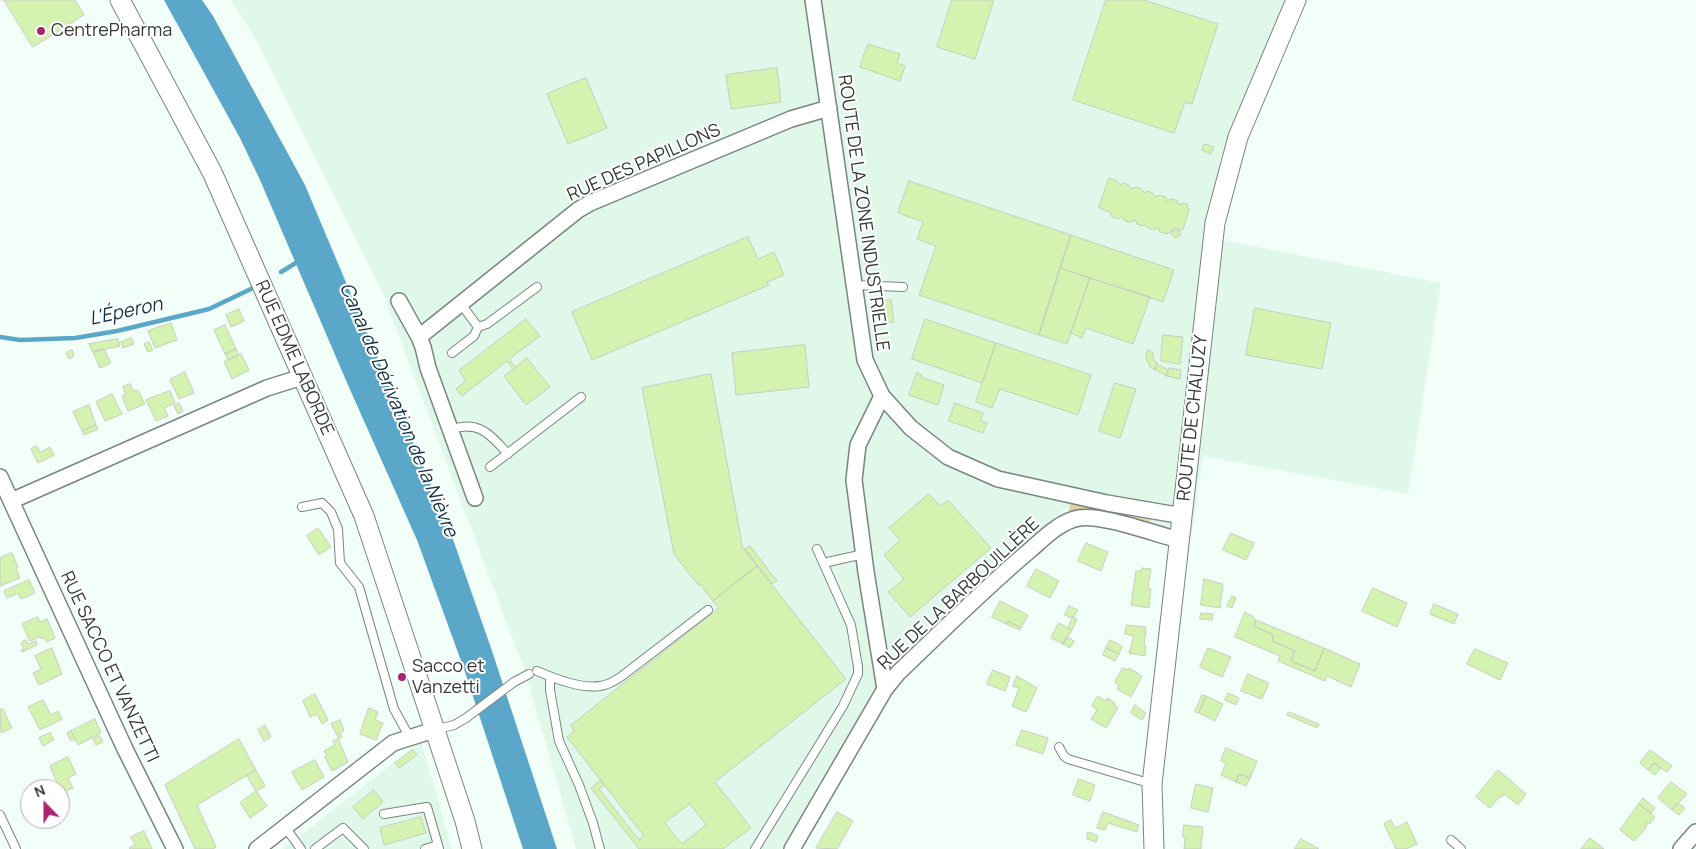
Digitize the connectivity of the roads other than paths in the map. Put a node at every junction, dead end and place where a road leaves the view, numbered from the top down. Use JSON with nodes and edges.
{"nodes":[{"id":1,"x":120,"y":0,"type":"edge"},
{"id":2,"x":813,"y":0,"type":"edge"},
{"id":3,"x":1296,"y":0,"type":"edge"},
{"id":4,"x":829,"y":108,"type":"junction"},
{"id":5,"x":854,"y":285,"type":"junction"},
{"id":6,"x":537,"y":287,"type":"dead end"},
{"id":7,"x":903,"y":287,"type":"dead end"},
{"id":8,"x":399,"y":301,"type":"dead end"},
{"id":9,"x":461,"y":304,"type":"junction"},
{"id":10,"x":478,"y":327,"type":"junction"},
{"id":11,"x":419,"y":337,"type":"junction"},
{"id":12,"x":452,"y":353,"type":"dead end"},
{"id":13,"x":302,"y":377,"type":"junction"},
{"id":14,"x":882,"y":396,"type":"junction"},
{"id":15,"x":581,"y":397,"type":"dead end"},
{"id":16,"x":450,"y":430,"type":"junction"},
{"id":17,"x":508,"y":454,"type":"junction"},
{"id":18,"x":490,"y":467,"type":"dead end"},
{"id":19,"x":0,"y":477,"type":"edge"},
{"id":20,"x":475,"y":498,"type":"dead end"},
{"id":21,"x":11,"y":501,"type":"junction"},
{"id":22,"x":302,"y":506,"type":"dead end"},
{"id":23,"x":1182,"y":516,"type":"junction"},
{"id":24,"x":1179,"y":540,"type":"junction"},
{"id":25,"x":817,"y":549,"type":"dead end"},
{"id":26,"x":864,"y":554,"type":"junction"},
{"id":27,"x":823,"y":563,"type":"junction"},
{"id":28,"x":708,"y":610,"type":"dead end"},
{"id":29,"x":537,"y":671,"type":"dead end"},
{"id":30,"x":528,"y":674,"type":"dead end"},
{"id":31,"x":550,"y":677,"type":"junction"},
{"id":32,"x":885,"y":689,"type":"junction"},
{"id":33,"x":434,"y":730,"type":"junction"},
{"id":34,"x":410,"y":738,"type":"junction"},
{"id":35,"x":1059,"y":747,"type":"dead end"},
{"id":36,"x":1152,"y":784,"type":"junction"},
{"id":37,"x":384,"y":814,"type":"dead end"},
{"id":38,"x":0,"y":815,"type":"edge"},
{"id":39,"x":285,"y":827,"type":"junction"},
{"id":40,"x":1696,"y":832,"type":"edge"},
{"id":41,"x":1451,"y":840,"type":"dead end"},
{"id":42,"x":439,"y":847,"type":"edge"},
{"id":43,"x":16,"y":849,"type":"edge"},
{"id":44,"x":174,"y":849,"type":"edge"},
{"id":45,"x":257,"y":849,"type":"edge"},
{"id":46,"x":301,"y":849,"type":"edge"},
{"id":47,"x":315,"y":849,"type":"edge"},
{"id":48,"x":364,"y":849,"type":"edge"},
{"id":49,"x":426,"y":849,"type":"edge"},
{"id":50,"x":472,"y":849,"type":"edge"},
{"id":51,"x":600,"y":849,"type":"edge"},
{"id":52,"x":755,"y":849,"type":"edge"},
{"id":53,"x":792,"y":849,"type":"edge"},
{"id":54,"x":1154,"y":849,"type":"edge"},
{"id":55,"x":1461,"y":849,"type":"edge"},
{"id":56,"x":1681,"y":849,"type":"edge"}],
"edges":[{"from":1,"to":13,"type":"street","name":"RUE EDME LABORDE"},
{"from":2,"to":4,"type":"street","name":"ROUTE DE LA ZONE INDUSTRIELLE"},
{"from":3,"to":23,"type":"street","name":"ROUTE DE CHALUZY"},
{"from":4,"to":5,"type":"street","name":"ROUTE DE LA ZONE INDUSTRIELLE"},
{"from":4,"to":9,"type":"street","name":"RUE DES PAPILLONS"},
{"from":5,"to":7,"type":"lane"},
{"from":5,"to":14,"type":"street","name":"ROUTE DE LA ZONE INDUSTRIELLE"},
{"from":6,"to":10,"type":"lane"},
{"from":8,"to":11,"type":"street"},
{"from":9,"to":10,"type":"lane"},
{"from":9,"to":11,"type":"street","name":"RUE DES PAPILLONS"},
{"from":10,"to":12,"type":"lane"},
{"from":11,"to":16,"type":"street"},
{"from":13,"to":21,"type":"street"},
{"from":13,"to":33,"type":"street","name":"RUE EDME LABORDE"},
{"from":14,"to":23,"type":"street","name":"ROUTE DE LA ZONE INDUSTRIELLE"},
{"from":14,"to":26,"type":"street"},
{"from":15,"to":17,"type":"lane"},
{"from":16,"to":17,"type":"lane"},
{"from":16,"to":20,"type":"street"},
{"from":17,"to":18,"type":"lane"},
{"from":19,"to":21,"type":"street","name":"RUE SACCO ET VANZETTI"},
{"from":21,"to":44,"type":"street","name":"RUE SACCO ET VANZETTI"},
{"from":22,"to":34,"type":"lane"},
{"from":23,"to":24,"type":"street","name":"ROUTE DE CHALUZY"},
{"from":24,"to":32,"type":"street","name":"RUE DE LA BARBOUILLÈRE"},
{"from":24,"to":36,"type":"street","name":"ROUTE DE CHALUZY"},
{"from":25,"to":27,"type":"lane"},
{"from":26,"to":27,"type":"lane"},
{"from":26,"to":32,"type":"street"},
{"from":27,"to":52,"type":"lane"},
{"from":28,"to":31,"type":"lane"},
{"from":29,"to":31,"type":"lane"},
{"from":30,"to":33,"type":"lane"},
{"from":31,"to":51,"type":"lane"},
{"from":32,"to":53,"type":"street","name":"RUE DE LA BARBOUILLÈRE"},
{"from":33,"to":34,"type":"street"},
{"from":33,"to":50,"type":"street","name":"RUE EDME LABORDE"},
{"from":34,"to":39,"type":"street"},
{"from":35,"to":36,"type":"lane"},
{"from":36,"to":54,"type":"street","name":"ROUTE DE CHALUZY"},
{"from":37,"to":42,"type":"lane"},
{"from":38,"to":43,"type":"lane"},
{"from":39,"to":45,"type":"street"},
{"from":39,"to":46,"type":"lane"},
{"from":40,"to":56,"type":"street"},
{"from":41,"to":55,"type":"lane"},
{"from":42,"to":49,"type":"lane"},
{"from":47,"to":48,"type":"lane"}]}
